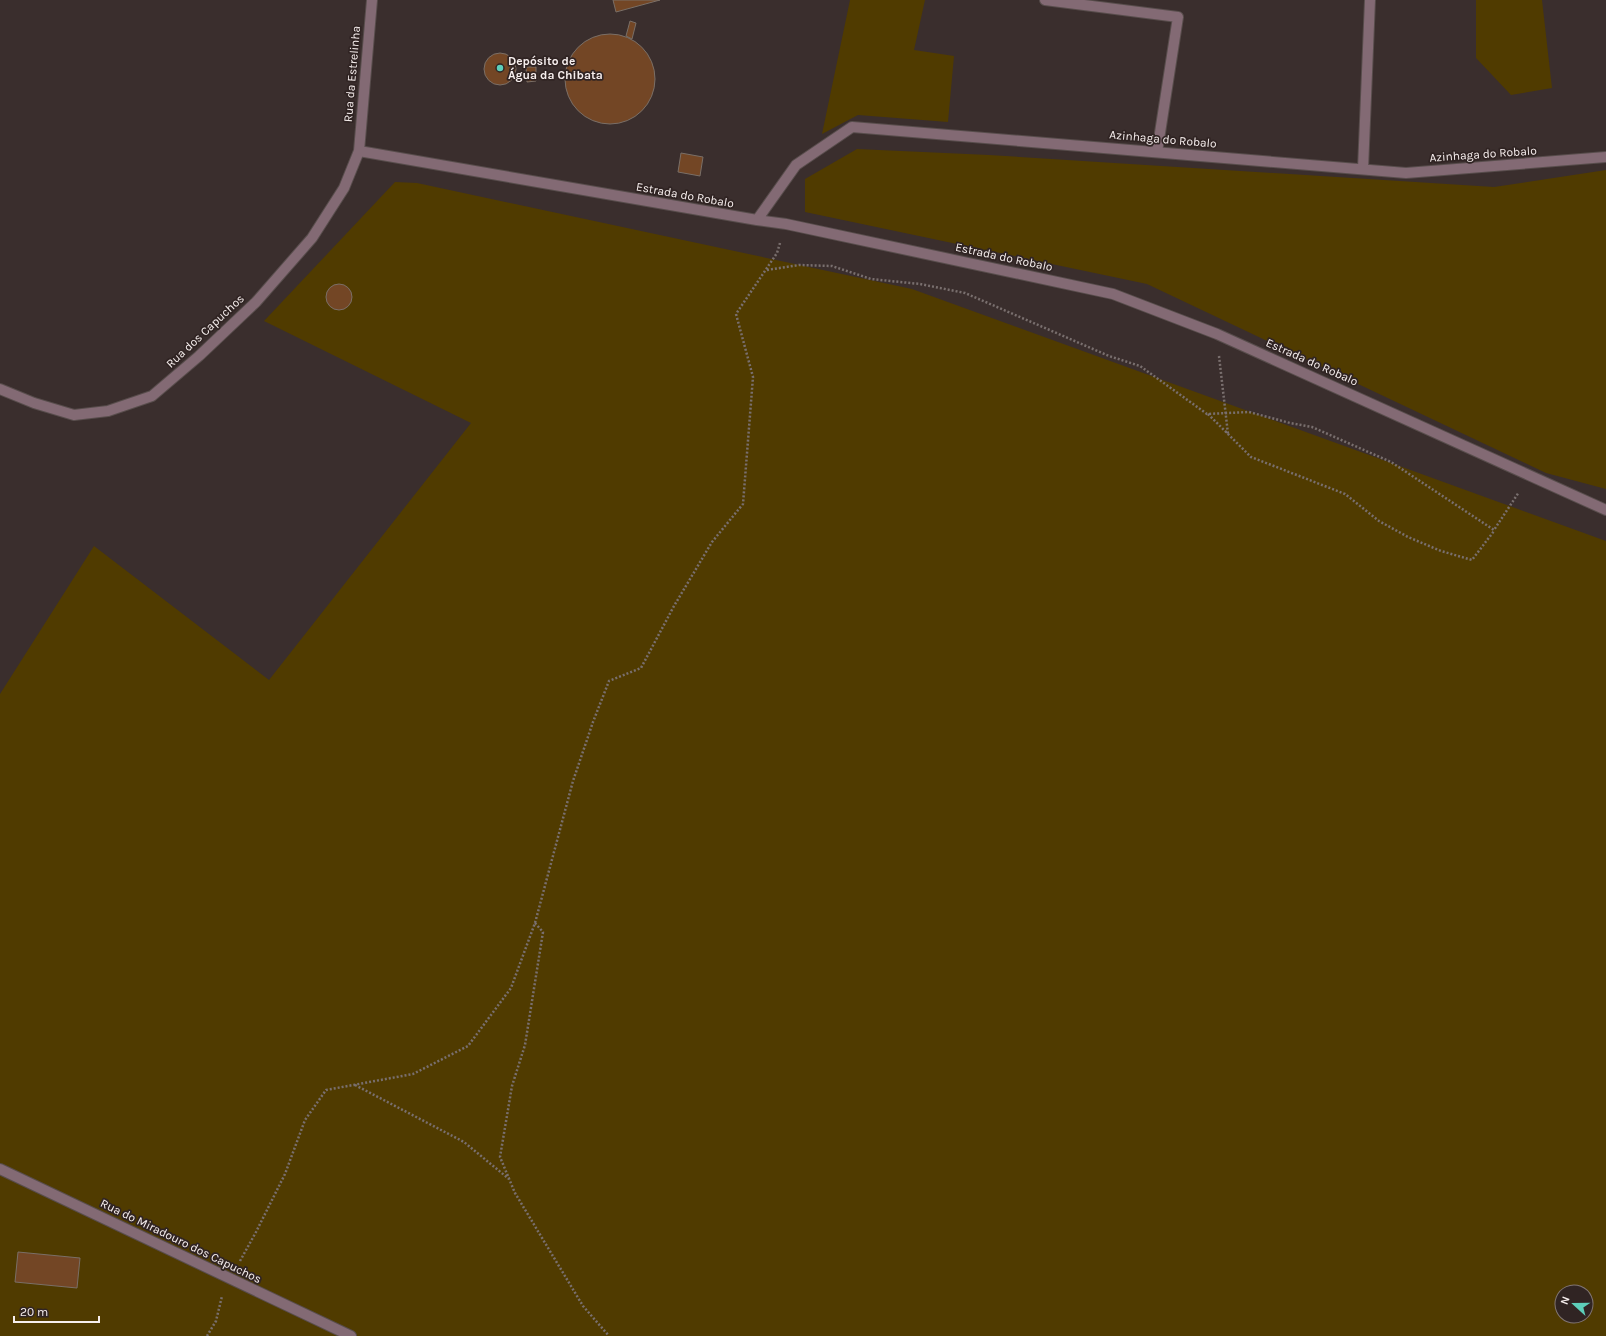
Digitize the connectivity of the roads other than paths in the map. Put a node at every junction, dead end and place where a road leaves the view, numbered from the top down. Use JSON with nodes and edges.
{"nodes":[{"id":1,"x":372,"y":0,"type":"edge"},
{"id":2,"x":1045,"y":0,"type":"edge"},
{"id":3,"x":1370,"y":0,"type":"edge"},
{"id":4,"x":359,"y":151,"type":"junction"},
{"id":5,"x":1157,"y":152,"type":"junction"},
{"id":6,"x":1606,"y":157,"type":"edge"},
{"id":7,"x":1363,"y":169,"type":"junction"},
{"id":8,"x":757,"y":220,"type":"junction"},
{"id":9,"x":0,"y":389,"type":"edge"},
{"id":10,"x":1606,"y":510,"type":"edge"},
{"id":11,"x":0,"y":1169,"type":"edge"},
{"id":12,"x":351,"y":1336,"type":"edge"}],
"edges":[{"from":1,"to":4,"type":"street","name":"Rua da Estrelinha"},
{"from":2,"to":5,"type":"street"},
{"from":3,"to":7,"type":"street"},
{"from":4,"to":8,"type":"street","name":"Estrada do Robalo"},
{"from":4,"to":9,"type":"street","name":"Rua dos Capuchos"},
{"from":5,"to":7,"type":"street","name":"Azinhaga do Robalo"},
{"from":5,"to":8,"type":"street","name":"Azinhaga do Robalo"},
{"from":6,"to":7,"type":"street","name":"Azinhaga do Robalo"},
{"from":8,"to":10,"type":"street","name":"Estrada do Robalo"},
{"from":11,"to":12,"type":"street","name":"Rua do Miradouro dos Capuchos"}]}
